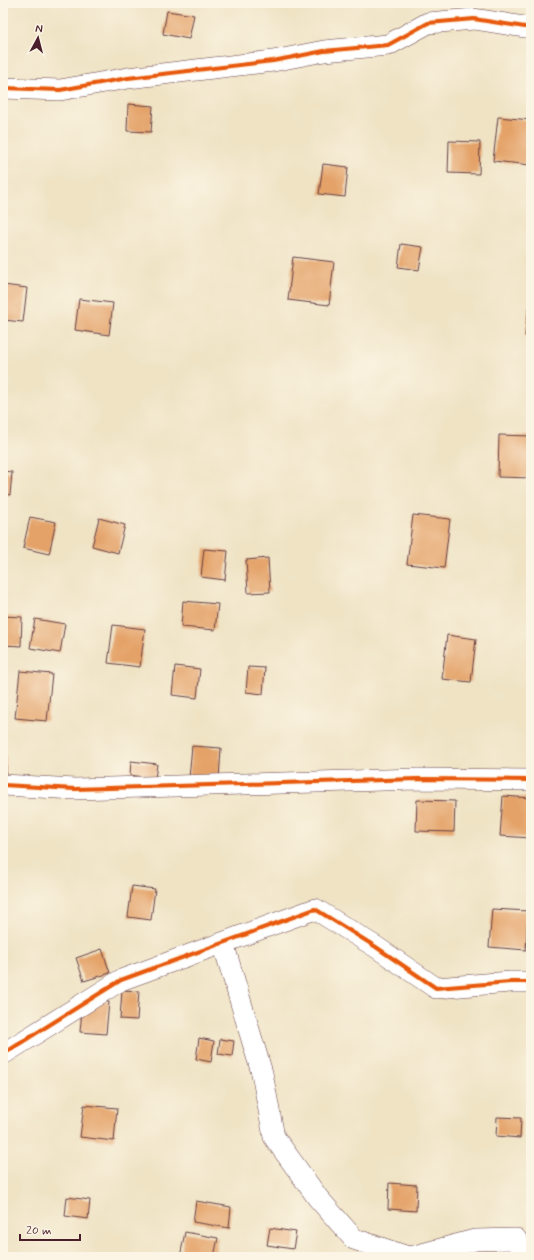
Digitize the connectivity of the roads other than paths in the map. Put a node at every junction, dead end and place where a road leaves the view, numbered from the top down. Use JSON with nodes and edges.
{"nodes":[{"id":1,"x":531,"y":28,"type":"edge"},
{"id":2,"x":3,"y":88,"type":"edge"},
{"id":3,"x":531,"y":780,"type":"edge"},
{"id":4,"x":3,"y":785,"type":"edge"},
{"id":5,"x":223,"y":943,"type":"junction"},
{"id":6,"x":531,"y":982,"type":"edge"},
{"id":7,"x":3,"y":1054,"type":"edge"},
{"id":8,"x":408,"y":1257,"type":"edge"},
{"id":9,"x":411,"y":1257,"type":"edge"},
{"id":10,"x":527,"y":1257,"type":"edge"}],
"edges":[{"from":1,"to":2,"type":"street"},
{"from":3,"to":4,"type":"street"},
{"from":5,"to":6,"type":"street"},
{"from":5,"to":7,"type":"street"},
{"from":5,"to":8,"type":"street"},
{"from":9,"to":10,"type":"street"}]}
